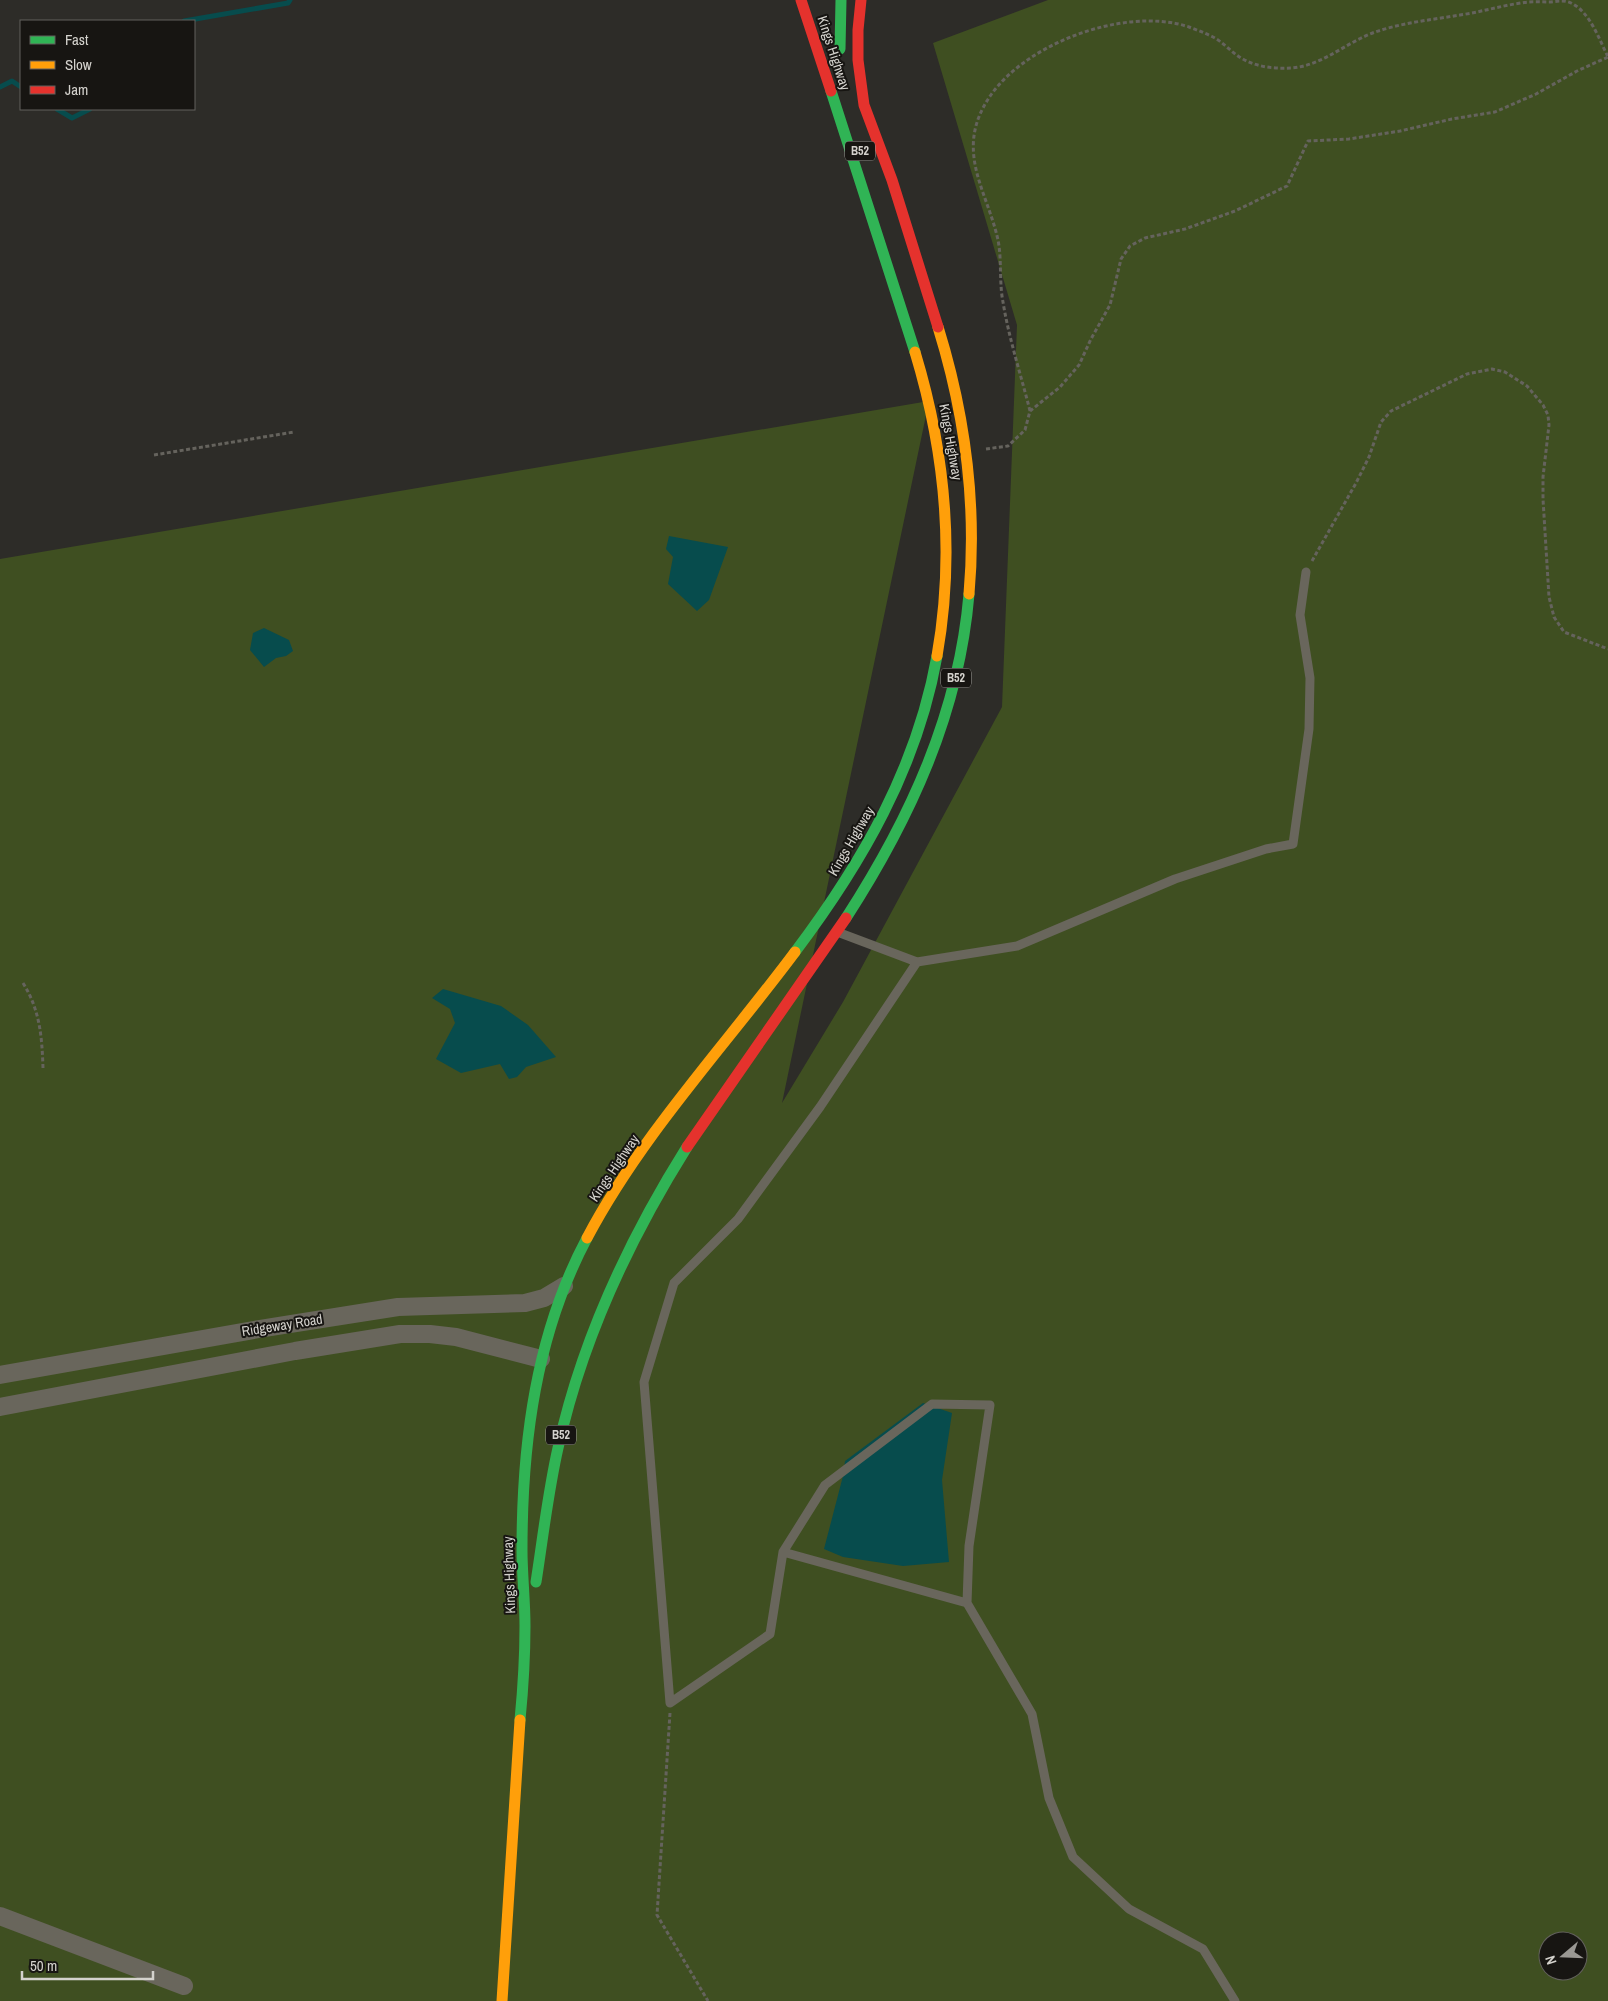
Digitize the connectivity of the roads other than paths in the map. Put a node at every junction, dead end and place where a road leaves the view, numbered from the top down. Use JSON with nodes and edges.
{"nodes":[{"id":1,"x":802,"y":0,"type":"edge"},
{"id":2,"x":841,"y":0,"type":"edge"},
{"id":3,"x":862,"y":0,"type":"edge"},
{"id":4,"x":870,"y":47,"type":"dead end"},
{"id":5,"x":840,"y":63,"type":"dead end"},
{"id":6,"x":845,"y":96,"type":"dead end"},
{"id":7,"x":883,"y":156,"type":"junction"},
{"id":8,"x":900,"y":300,"type":"junction"},
{"id":9,"x":1306,"y":572,"type":"road end"},
{"id":10,"x":838,"y":932,"type":"junction"},
{"id":11,"x":917,"y":962,"type":"junction"},
{"id":12,"x":630,"y":1244,"type":"junction"},
{"id":13,"x":564,"y":1286,"type":"junction"},
{"id":14,"x":595,"y":1298,"type":"dead end"},
{"id":15,"x":558,"y":1347,"type":"dead end"},
{"id":16,"x":541,"y":1359,"type":"junction"},
{"id":17,"x":0,"y":1375,"type":"edge"},
{"id":18,"x":0,"y":1407,"type":"edge"},
{"id":19,"x":783,"y":1552,"type":"junction"},
{"id":20,"x":967,"y":1603,"type":"junction"},
{"id":21,"x":525,"y":1635,"type":"junction"},
{"id":22,"x":0,"y":1916,"type":"edge"},
{"id":23,"x":184,"y":1986,"type":"dead end"},
{"id":24,"x":502,"y":2001,"type":"edge"},
{"id":25,"x":1235,"y":2001,"type":"edge"}],
"edges":[{"from":1,"to":8,"type":"highway","name":"Kings Highway","number":"B52"},
{"from":2,"to":5,"type":"highway"},
{"from":3,"to":7,"type":"highway","name":"Kings Highway","number":"B52"},
{"from":4,"to":7,"type":"highway"},
{"from":6,"to":8,"type":"highway","number":"B52"},
{"from":7,"to":10,"type":"highway","name":"Kings Highway","number":"B52"},
{"from":8,"to":13,"type":"highway","name":"Kings Highway","number":"B52"},
{"from":9,"to":11,"type":"lane"},
{"from":10,"to":11,"type":"lane"},
{"from":10,"to":12,"type":"highway","name":"Kings Highway","number":"B52"},
{"from":11,"to":19,"type":"lane"},
{"from":12,"to":14,"type":"highway"},
{"from":12,"to":21,"type":"highway","name":"Kings Highway","number":"B52"},
{"from":13,"to":16,"type":"highway","name":"Kings Highway","number":"B52"},
{"from":13,"to":17,"type":"street","name":"Ridgeway Road"},
{"from":15,"to":16,"type":"highway"},
{"from":16,"to":18,"type":"street","name":"Ridgeway Road"},
{"from":16,"to":21,"type":"highway","name":"Kings Highway","number":"B52"},
{"from":19,"to":20,"type":"lane"},
{"from":19,"to":20,"type":"lane"},
{"from":20,"to":25,"type":"lane"},
{"from":21,"to":24,"type":"highway","name":"Kings Highway","number":"B52"},
{"from":22,"to":23,"type":"street"}]}
